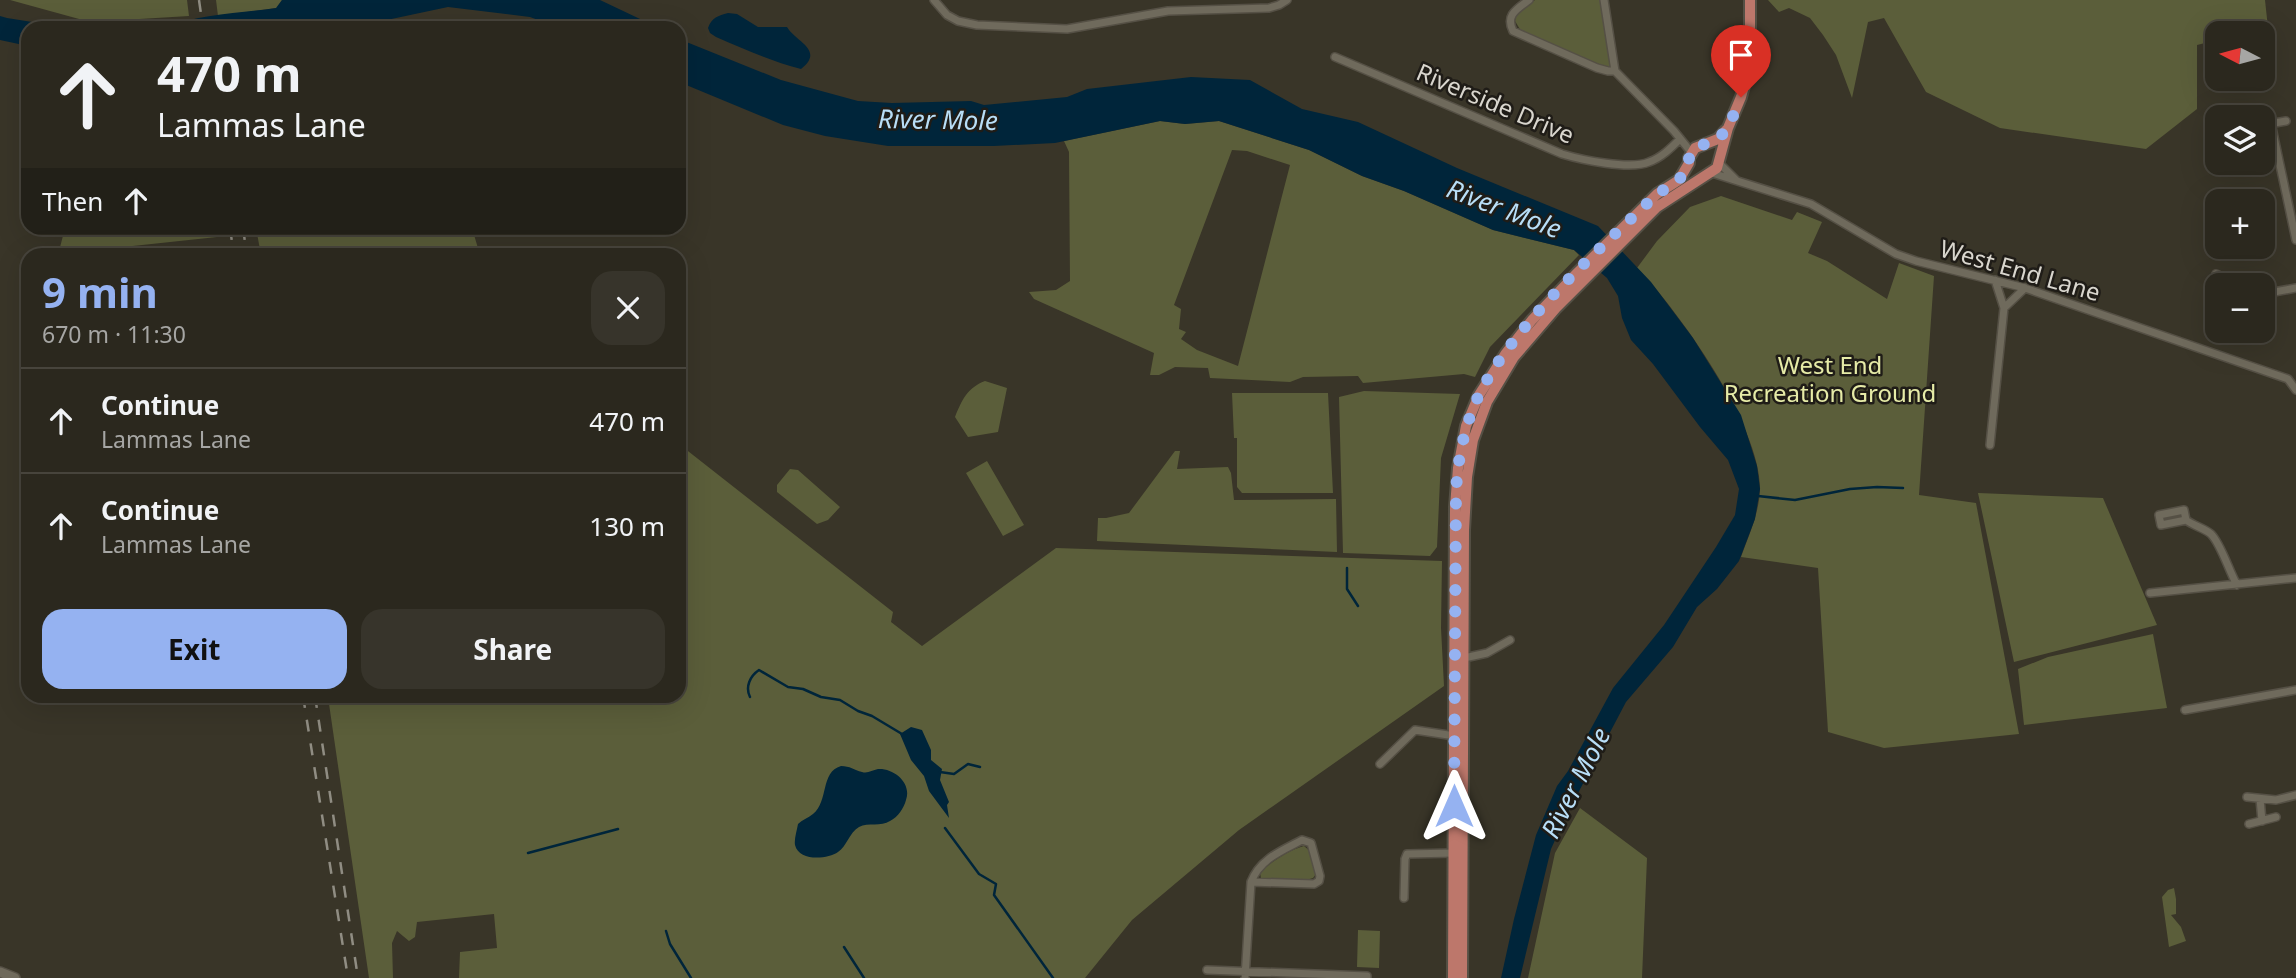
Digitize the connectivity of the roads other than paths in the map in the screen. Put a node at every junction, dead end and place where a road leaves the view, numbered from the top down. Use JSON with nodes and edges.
{"nodes":[{"id":1,"x":934,"y":0,"type":"edge"},
{"id":2,"x":1287,"y":0,"type":"edge"},
{"id":3,"x":1529,"y":0,"type":"edge"},
{"id":4,"x":1604,"y":0,"type":"edge"},
{"id":5,"x":1750,"y":0,"type":"edge"},
{"id":6,"x":1335,"y":57,"type":"dead end"},
{"id":7,"x":1615,"y":71,"type":"junction"},
{"id":8,"x":2286,"y":121,"type":"dead end"},
{"id":9,"x":2275,"y":123,"type":"edge"},
{"id":10,"x":1728,"y":128,"type":"junction"},
{"id":11,"x":1680,"y":139,"type":"junction"},
{"id":12,"x":1707,"y":145,"type":"junction"},
{"id":13,"x":2275,"y":156,"type":"edge"},
{"id":14,"x":1690,"y":158,"type":"junction"},
{"id":15,"x":1719,"y":161,"type":"junction"},
{"id":16,"x":1709,"y":174,"type":"junction"},
{"id":17,"x":1736,"y":180,"type":"junction"},
{"id":18,"x":2296,"y":240,"type":"edge"},
{"id":19,"x":1615,"y":242,"type":"junction"},
{"id":20,"x":1579,"y":277,"type":"junction"},
{"id":21,"x":1994,"y":280,"type":"junction"},
{"id":22,"x":2025,"y":288,"type":"junction"},
{"id":23,"x":2296,"y":288,"type":"edge"},
{"id":24,"x":2275,"y":292,"type":"edge"},
{"id":25,"x":2004,"y":308,"type":"junction"},
{"id":26,"x":2296,"y":373,"type":"edge"},
{"id":27,"x":2288,"y":379,"type":"junction"},
{"id":28,"x":2296,"y":390,"type":"edge"},
{"id":29,"x":1990,"y":445,"type":"dead end"},
{"id":30,"x":2186,"y":520,"type":"dead end"},
{"id":31,"x":2296,"y":578,"type":"edge"},
{"id":32,"x":2237,"y":584,"type":"junction"},
{"id":33,"x":2150,"y":593,"type":"dead end"},
{"id":34,"x":1510,"y":640,"type":"dead end"},
{"id":35,"x":1464,"y":658,"type":"junction"},
{"id":36,"x":2296,"y":690,"type":"edge"},
{"id":37,"x":2185,"y":710,"type":"dead end"},
{"id":38,"x":1455,"y":736,"type":"junction"},
{"id":39,"x":1380,"y":764,"type":"dead end"},
{"id":40,"x":2296,"y":795,"type":"edge"},
{"id":41,"x":2247,"y":797,"type":"dead end"},
{"id":42,"x":2260,"y":799,"type":"junction"},
{"id":43,"x":2276,"y":817,"type":"dead end"},
{"id":44,"x":2262,"y":821,"type":"junction"},
{"id":45,"x":2249,"y":824,"type":"dead end"},
{"id":46,"x":1454,"y":853,"type":"junction"},
{"id":47,"x":1251,"y":882,"type":"junction"},
{"id":48,"x":1404,"y":898,"type":"dead end"},
{"id":49,"x":1207,"y":970,"type":"dead end"},
{"id":50,"x":0,"y":972,"type":"edge"},
{"id":51,"x":1245,"y":975,"type":"edge"},
{"id":52,"x":15,"y":978,"type":"edge"},
{"id":53,"x":1367,"y":978,"type":"edge"},
{"id":54,"x":1453,"y":978,"type":"edge"},
{"id":55,"x":1462,"y":978,"type":"edge"}],
"edges":[{"from":1,"to":2,"type":"street"},
{"from":3,"to":7,"type":"street"},
{"from":4,"to":7,"type":"street"},
{"from":5,"to":10,"type":"main road"},
{"from":6,"to":11,"type":"street","name":"Riverside Drive"},
{"from":7,"to":11,"type":"street"},
{"from":8,"to":9,"type":"street"},
{"from":10,"to":12,"type":"main road"},
{"from":10,"to":15,"type":"main road"},
{"from":11,"to":14,"type":"street"},
{"from":12,"to":14,"type":"main road"},
{"from":12,"to":15,"type":"main road"},
{"from":13,"to":18,"type":"street"},
{"from":14,"to":16,"type":"main road"},
{"from":14,"to":19,"type":"main road"},
{"from":15,"to":16,"type":"main road"},
{"from":15,"to":17,"type":"street","name":"West End Lane"},
{"from":16,"to":17,"type":"street","name":"West End Lane"},
{"from":16,"to":19,"type":"main road"},
{"from":17,"to":21,"type":"street","name":"West End Lane"},
{"from":19,"to":20,"type":"main road"},
{"from":20,"to":35,"type":"main road"},
{"from":20,"to":38,"type":"main road"},
{"from":21,"to":22,"type":"street","name":"West End Lane"},
{"from":21,"to":25,"type":"street"},
{"from":22,"to":25,"type":"street"},
{"from":22,"to":27,"type":"street","name":"West End Lane"},
{"from":23,"to":24,"type":"street"},
{"from":25,"to":29,"type":"street"},
{"from":26,"to":27,"type":"street"},
{"from":27,"to":28,"type":"street"},
{"from":30,"to":32,"type":"street"},
{"from":31,"to":32,"type":"street"},
{"from":32,"to":33,"type":"street"},
{"from":34,"to":35,"type":"street"},
{"from":35,"to":55,"type":"main road"},
{"from":36,"to":37,"type":"street"},
{"from":38,"to":39,"type":"street"},
{"from":38,"to":46,"type":"main road"},
{"from":40,"to":42,"type":"street"},
{"from":41,"to":42,"type":"street"},
{"from":42,"to":44,"type":"street"},
{"from":43,"to":44,"type":"street"},
{"from":44,"to":45,"type":"street"},
{"from":46,"to":48,"type":"street"},
{"from":46,"to":54,"type":"main road"},
{"from":47,"to":47,"type":"street"},
{"from":47,"to":51,"type":"street"},
{"from":49,"to":51,"type":"street"},
{"from":50,"to":52,"type":"street"},
{"from":51,"to":53,"type":"street"}]}
